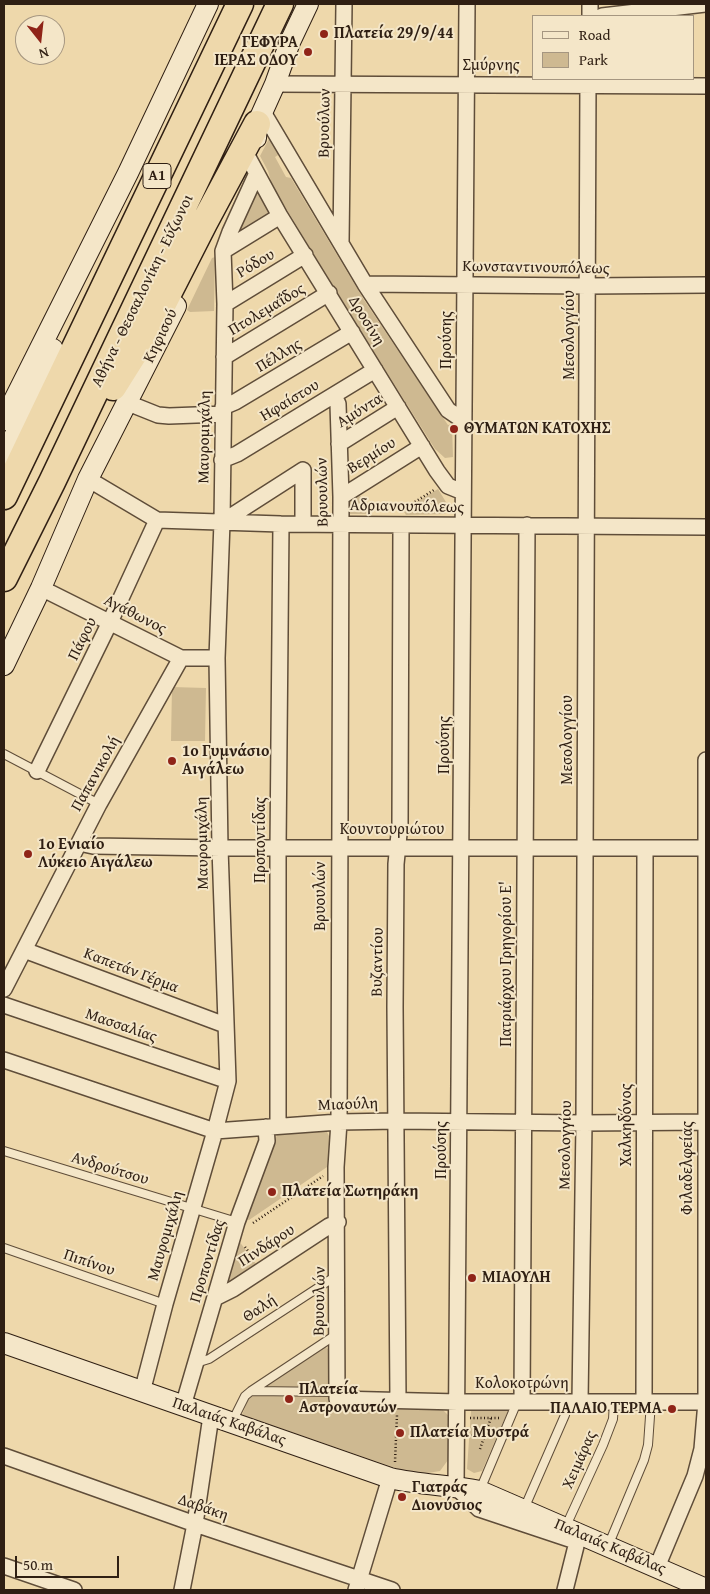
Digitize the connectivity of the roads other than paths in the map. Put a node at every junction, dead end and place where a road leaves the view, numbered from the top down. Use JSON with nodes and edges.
{"nodes":[{"id":1,"x":208,"y":4,"type":"edge"},
{"id":2,"x":240,"y":4,"type":"edge"},
{"id":3,"x":280,"y":4,"type":"edge"},
{"id":4,"x":308,"y":4,"type":"edge"},
{"id":5,"x":344,"y":4,"type":"edge"},
{"id":6,"x":467,"y":4,"type":"edge"},
{"id":7,"x":705,"y":4,"type":"edge"},
{"id":8,"x":611,"y":15,"type":"edge"},
{"id":9,"x":588,"y":81,"type":"edge"},
{"id":10,"x":275,"y":84,"type":"junction"},
{"id":11,"x":343,"y":84,"type":"junction"},
{"id":12,"x":467,"y":84,"type":"junction"},
{"id":13,"x":706,"y":86,"type":"edge"},
{"id":14,"x":260,"y":118,"type":"junction"},
{"id":15,"x":253,"y":167,"type":"junction"},
{"id":16,"x":128,"y":173,"type":"junction"},
{"id":17,"x":280,"y":216,"type":"junction"},
{"id":18,"x":341,"y":243,"type":"junction"},
{"id":19,"x":223,"y":251,"type":"junction"},
{"id":20,"x":305,"y":255,"type":"junction"},
{"id":21,"x":365,"y":284,"type":"junction"},
{"id":22,"x":465,"y":284,"type":"junction"},
{"id":23,"x":588,"y":286,"type":"junction"},
{"id":24,"x":706,"y":286,"type":"edge"},
{"id":25,"x":329,"y":293,"type":"junction"},
{"id":26,"x":225,"y":304,"type":"junction"},
{"id":27,"x":91,"y":315,"type":"junction"},
{"id":28,"x":352,"y":332,"type":"junction"},
{"id":29,"x":224,"y":357,"type":"junction"},
{"id":30,"x":375,"y":370,"type":"junction"},
{"id":31,"x":334,"y":395,"type":"junction"},
{"id":32,"x":33,"y":397,"type":"junction"},
{"id":33,"x":128,"y":403,"type":"junction"},
{"id":34,"x":398,"y":407,"type":"junction"},
{"id":35,"x":223,"y":411,"type":"junction"},
{"id":36,"x":4,"y":420,"type":"edge"},
{"id":37,"x":464,"y":421,"type":"junction"},
{"id":38,"x":340,"y":444,"type":"junction"},
{"id":39,"x":422,"y":446,"type":"junction"},
{"id":40,"x":4,"y":459,"type":"edge"},
{"id":41,"x":222,"y":460,"type":"junction"},
{"id":42,"x":88,"y":479,"type":"junction"},
{"id":43,"x":52,"y":482,"type":"junction"},
{"id":44,"x":464,"y":492,"type":"junction"},
{"id":45,"x":4,"y":496,"type":"edge"},
{"id":46,"x":341,"y":496,"type":"junction"},
{"id":47,"x":157,"y":520,"type":"junction"},
{"id":48,"x":222,"y":522,"type":"junction"},
{"id":49,"x":281,"y":524,"type":"junction"},
{"id":50,"x":303,"y":524,"type":"junction"},
{"id":51,"x":341,"y":524,"type":"junction"},
{"id":52,"x":390,"y":525,"type":"junction"},
{"id":53,"x":527,"y":525,"type":"junction"},
{"id":54,"x":464,"y":526,"type":"junction"},
{"id":55,"x":587,"y":526,"type":"junction"},
{"id":56,"x":706,"y":527,"type":"edge"},
{"id":57,"x":4,"y":578,"type":"edge"},
{"id":58,"x":41,"y":588,"type":"junction"},
{"id":59,"x":110,"y":622,"type":"junction"},
{"id":60,"x":181,"y":658,"type":"junction"},
{"id":61,"x":217,"y":658,"type":"junction"},
{"id":62,"x":4,"y":665,"type":"edge"},
{"id":63,"x":4,"y":754,"type":"edge"},
{"id":64,"x":706,"y":760,"type":"edge"},
{"id":65,"x":37,"y":771,"type":"junction"},
{"id":66,"x":99,"y":804,"type":"junction"},
{"id":67,"x":79,"y":843,"type":"junction"},
{"id":68,"x":462,"y":847,"type":"junction"},
{"id":69,"x":220,"y":848,"type":"junction"},
{"id":70,"x":278,"y":848,"type":"junction"},
{"id":71,"x":339,"y":848,"type":"junction"},
{"id":72,"x":398,"y":848,"type":"junction"},
{"id":73,"x":525,"y":848,"type":"junction"},
{"id":74,"x":584,"y":848,"type":"junction"},
{"id":75,"x":646,"y":848,"type":"junction"},
{"id":76,"x":706,"y":848,"type":"edge"},
{"id":77,"x":24,"y":950,"type":"junction"},
{"id":78,"x":4,"y":989,"type":"edge"},
{"id":79,"x":4,"y":1005,"type":"edge"},
{"id":80,"x":225,"y":1026,"type":"junction"},
{"id":81,"x":4,"y":1060,"type":"edge"},
{"id":82,"x":228,"y":1081,"type":"junction"},
{"id":83,"x":397,"y":1121,"type":"junction"},
{"id":84,"x":338,"y":1122,"type":"junction"},
{"id":85,"x":460,"y":1122,"type":"junction"},
{"id":86,"x":524,"y":1122,"type":"junction"},
{"id":87,"x":644,"y":1122,"type":"junction"},
{"id":88,"x":706,"y":1122,"type":"edge"},
{"id":89,"x":584,"y":1123,"type":"junction"},
{"id":90,"x":272,"y":1127,"type":"junction"},
{"id":91,"x":216,"y":1131,"type":"junction"},
{"id":92,"x":4,"y":1151,"type":"edge"},
{"id":93,"x":193,"y":1208,"type":"junction"},
{"id":94,"x":338,"y":1222,"type":"junction"},
{"id":95,"x":236,"y":1227,"type":"junction"},
{"id":96,"x":4,"y":1248,"type":"edge"},
{"id":97,"x":338,"y":1275,"type":"junction"},
{"id":98,"x":215,"y":1298,"type":"junction"},
{"id":99,"x":164,"y":1304,"type":"junction"},
{"id":100,"x":337,"y":1334,"type":"junction"},
{"id":101,"x":4,"y":1343,"type":"edge"},
{"id":102,"x":196,"y":1363,"type":"junction"},
{"id":103,"x":251,"y":1391,"type":"junction"},
{"id":104,"x":142,"y":1392,"type":"junction"},
{"id":105,"x":337,"y":1395,"type":"junction"},
{"id":106,"x":398,"y":1400,"type":"junction"},
{"id":107,"x":575,"y":1401,"type":"junction"},
{"id":108,"x":458,"y":1402,"type":"junction"},
{"id":109,"x":520,"y":1402,"type":"junction"},
{"id":110,"x":614,"y":1402,"type":"junction"},
{"id":111,"x":648,"y":1402,"type":"junction"},
{"id":112,"x":706,"y":1402,"type":"edge"},
{"id":113,"x":183,"y":1406,"type":"junction"},
{"id":114,"x":211,"y":1416,"type":"junction"},
{"id":115,"x":232,"y":1422,"type":"junction"},
{"id":116,"x":4,"y":1456,"type":"edge"},
{"id":117,"x":392,"y":1478,"type":"junction"},
{"id":118,"x":456,"y":1487,"type":"junction"},
{"id":119,"x":480,"y":1491,"type":"junction"},
{"id":120,"x":524,"y":1509,"type":"junction"},
{"id":121,"x":195,"y":1524,"type":"junction"},
{"id":122,"x":574,"y":1535,"type":"junction"},
{"id":123,"x":608,"y":1546,"type":"junction"},
{"id":124,"x":4,"y":1566,"type":"edge"},
{"id":125,"x":657,"y":1567,"type":"junction"},
{"id":126,"x":358,"y":1584,"type":"edge"},
{"id":127,"x":704,"y":1586,"type":"edge"},
{"id":128,"x":74,"y":1590,"type":"edge"},
{"id":129,"x":182,"y":1590,"type":"edge"},
{"id":130,"x":392,"y":1590,"type":"edge"},
{"id":131,"x":565,"y":1590,"type":"edge"}],
"edges":[{"from":1,"to":16,"type":"main road"},
{"from":2,"to":27,"type":"highway","number":"Α1"},
{"from":3,"to":43,"type":"highway","name":"Αθήνα - Θεσσαλονίκη - Εύζωνοι","number":"Α1"},
{"from":4,"to":10,"type":"main road","name":"Κηφισού"},
{"from":5,"to":11,"type":"street","name":"Βρυούλων"},
{"from":6,"to":12,"type":"street","name":"Προύσης"},
{"from":7,"to":8,"type":"street"},
{"from":9,"to":12,"type":"street","name":"Σμύρνης"},
{"from":9,"to":13,"type":"street","name":"Σμύρνης"},
{"from":9,"to":23,"type":"street","name":"Μεσολογγίου"},
{"from":10,"to":11,"type":"street","name":"Σμύρνης"},
{"from":10,"to":14,"type":"main road","name":"Κηφισού"},
{"from":11,"to":12,"type":"street","name":"Σμύρνης"},
{"from":11,"to":18,"type":"street","name":"Βρυούλων"},
{"from":12,"to":22,"type":"street","name":"Προύσης"},
{"from":14,"to":15,"type":"main road","name":"Κηφισού"},
{"from":14,"to":18,"type":"street","name":"Δροσίνη"},
{"from":14,"to":43,"type":"highway"},
{"from":15,"to":17,"type":"street","name":"Δροσίνη"},
{"from":15,"to":19,"type":"street","name":"Μαυρομιχάλη"},
{"from":15,"to":33,"type":"main road","name":"Κηφισού"},
{"from":16,"to":32,"type":"main road"},
{"from":16,"to":36,"type":"main road"},
{"from":17,"to":19,"type":"street"},
{"from":17,"to":20,"type":"street","name":"Δροσίνη"},
{"from":18,"to":21,"type":"street","name":"Δροσίνη"},
{"from":19,"to":26,"type":"street","name":"Μαυρομιχάλη"},
{"from":20,"to":25,"type":"street","name":"Δροσίνη"},
{"from":20,"to":26,"type":"street","name":"Ρόδου"},
{"from":21,"to":22,"type":"street","name":"Κωνσταντινουπόλεως"},
{"from":21,"to":37,"type":"street","name":"Δροσίνη"},
{"from":22,"to":23,"type":"street","name":"Κωνσταντινουπόλεως"},
{"from":22,"to":37,"type":"street","name":"Προύσης"},
{"from":23,"to":24,"type":"street","name":"Κωνσταντινουπόλεως"},
{"from":23,"to":55,"type":"street","name":"Μεσολογγίου"},
{"from":25,"to":28,"type":"street","name":"Δροσίνη"},
{"from":25,"to":29,"type":"street","name":"Πτολεμαΐδος"},
{"from":26,"to":29,"type":"street","name":"Μαυρομιχάλη"},
{"from":27,"to":32,"type":"highway"},
{"from":27,"to":45,"type":"highway","number":"Α1"},
{"from":28,"to":30,"type":"street","name":"Δροσίνη"},
{"from":28,"to":35,"type":"street","name":"Πέλλης"},
{"from":29,"to":35,"type":"street","name":"Μαυρομιχάλη"},
{"from":30,"to":31,"type":"street","name":"Ηφαίστου"},
{"from":30,"to":34,"type":"street","name":"Δροσίνη"},
{"from":31,"to":38,"type":"street","name":"Βρυουλών"},
{"from":31,"to":41,"type":"street","name":"Ηφαίστου"},
{"from":32,"to":40,"type":"main road"},
{"from":33,"to":35,"type":"street"},
{"from":33,"to":42,"type":"main road","name":"Κηφισού"},
{"from":34,"to":38,"type":"street","name":"Αμύντα"},
{"from":34,"to":39,"type":"street","name":"Δροσίνη"},
{"from":35,"to":41,"type":"street","name":"Μαυρομιχάλη"},
{"from":37,"to":44,"type":"street","name":"Προύσης"},
{"from":38,"to":46,"type":"street","name":"Βρυουλών"},
{"from":39,"to":44,"type":"street","name":"Δροσίνη"},
{"from":39,"to":46,"type":"street","name":"Βερμίου"},
{"from":41,"to":48,"type":"street","name":"Μαυρομιχάλη"},
{"from":42,"to":47,"type":"street","name":"Αδριανουπόλεως"},
{"from":42,"to":58,"type":"main road","name":"Κηφισού"},
{"from":43,"to":57,"type":"highway","name":"Αθήνα - Θεσσαλονίκη - Εύζωνοι","number":"Α1"},
{"from":44,"to":54,"type":"street","name":"Προύσης"},
{"from":46,"to":51,"type":"street","name":"Βρυουλών"},
{"from":47,"to":48,"type":"street","name":"Αδριανουπόλεως"},
{"from":47,"to":59,"type":"street","name":"Πάφου"},
{"from":48,"to":49,"type":"street","name":"Αδριανουπόλεως"},
{"from":48,"to":50,"type":"street"},
{"from":48,"to":61,"type":"street","name":"Μαυρομιχάλη"},
{"from":49,"to":50,"type":"street","name":"Αδριανουπόλεως"},
{"from":49,"to":70,"type":"street","name":"Προποντίδας"},
{"from":50,"to":51,"type":"street","name":"Αδριανουπόλεως"},
{"from":51,"to":52,"type":"street","name":"Αδριανουπόλεως"},
{"from":51,"to":71,"type":"street","name":"Βρυουλών"},
{"from":52,"to":54,"type":"street","name":"Αδριανουπόλεως"},
{"from":52,"to":72,"type":"street","name":"Βυζαντίου"},
{"from":53,"to":54,"type":"street","name":"Αδριανουπόλεως"},
{"from":53,"to":55,"type":"street","name":"Αδριανουπόλεως"},
{"from":53,"to":73,"type":"street","name":"Πατριάρχου Γρηγορίου Ε'"},
{"from":54,"to":68,"type":"street","name":"Προύσης"},
{"from":55,"to":56,"type":"street","name":"Αδριανουπόλεως"},
{"from":55,"to":74,"type":"street","name":"Μεσολογγίου"},
{"from":58,"to":59,"type":"street","name":"Αγάθωνος"},
{"from":58,"to":62,"type":"main road","name":"Κηφισού"},
{"from":59,"to":60,"type":"street","name":"Αγάθωνος"},
{"from":59,"to":65,"type":"street","name":"Πάφου"},
{"from":60,"to":61,"type":"street","name":"Αγάθωνος"},
{"from":60,"to":66,"type":"street","name":"Παπανικολή"},
{"from":61,"to":69,"type":"street","name":"Μαυρομιχάλη"},
{"from":63,"to":65,"type":"lane"},
{"from":64,"to":76,"type":"street","name":"Φιλαδελφείας"},
{"from":65,"to":66,"type":"lane"},
{"from":66,"to":67,"type":"street","name":"Παπανικολή"},
{"from":67,"to":69,"type":"street","name":"Κουντουριώτου"},
{"from":67,"to":77,"type":"street","name":"Παπανικολή"},
{"from":68,"to":72,"type":"street","name":"Κουντουριώτου"},
{"from":68,"to":73,"type":"street","name":"Κουντουριώτου"},
{"from":68,"to":85,"type":"street","name":"Προύσης"},
{"from":69,"to":70,"type":"street","name":"Κουντουριώτου"},
{"from":69,"to":80,"type":"street","name":"Μαυρομιχάλη"},
{"from":70,"to":71,"type":"street","name":"Κουντουριώτου"},
{"from":70,"to":90,"type":"street","name":"Προποντίδας"},
{"from":71,"to":72,"type":"street","name":"Κουντουριώτου"},
{"from":71,"to":84,"type":"street","name":"Βρυουλών"},
{"from":72,"to":83,"type":"street","name":"Βυζαντίου"},
{"from":73,"to":74,"type":"street","name":"Κουντουριώτου"},
{"from":73,"to":86,"type":"street","name":"Πατριάρχου Γρηγορίου Ε'"},
{"from":74,"to":75,"type":"street","name":"Κουντουριώτου"},
{"from":74,"to":89,"type":"street","name":"Μεσολογγίου"},
{"from":75,"to":76,"type":"street","name":"Κουντουριώτου"},
{"from":75,"to":87,"type":"street","name":"Χαλκηδόνος"},
{"from":76,"to":88,"type":"street","name":"Φιλαδελφείας"},
{"from":77,"to":78,"type":"street","name":"Παπανικολή"},
{"from":77,"to":80,"type":"street","name":"Καπετάν Γέρμα"},
{"from":79,"to":82,"type":"street","name":"Μασσαλίας"},
{"from":80,"to":82,"type":"street","name":"Μαυρομιχάλη"},
{"from":81,"to":91,"type":"street","name":"Μιαούλη"},
{"from":82,"to":91,"type":"street","name":"Μαυρομιχάλη"},
{"from":83,"to":84,"type":"street","name":"Μιαούλη"},
{"from":83,"to":85,"type":"street","name":"Μιαούλη"},
{"from":83,"to":106,"type":"street","name":"Βυζαντίου"},
{"from":84,"to":90,"type":"street","name":"Μιαούλη"},
{"from":84,"to":94,"type":"street","name":"Βρυουλών"},
{"from":85,"to":86,"type":"street","name":"Μιαούλη"},
{"from":85,"to":108,"type":"street","name":"Προύσης"},
{"from":86,"to":89,"type":"street","name":"Μιαούλη"},
{"from":86,"to":109,"type":"street","name":"Πατριάρχου Γρηγορίου Ε'"},
{"from":87,"to":88,"type":"street","name":"Μιαούλη"},
{"from":87,"to":89,"type":"street","name":"Μιαούλη"},
{"from":87,"to":111,"type":"street","name":"Χαλκηδόνος"},
{"from":88,"to":112,"type":"street","name":"Φιλαδελφείας"},
{"from":89,"to":107,"type":"street","name":"Μεσολογγίου"},
{"from":90,"to":91,"type":"street","name":"Μιαούλη"},
{"from":90,"to":95,"type":"street","name":"Προποντίδας"},
{"from":91,"to":93,"type":"street","name":"Μαυρομιχάλη"},
{"from":92,"to":93,"type":"lane","name":"Ανδρούτσου"},
{"from":93,"to":95,"type":"lane","name":"Ανδρούτσου"},
{"from":93,"to":99,"type":"street","name":"Μαυρομιχάλη"},
{"from":94,"to":97,"type":"street","name":"Βρυουλών"},
{"from":94,"to":98,"type":"street","name":"Πινδάρου"},
{"from":95,"to":98,"type":"street","name":"Προποντίδας"},
{"from":96,"to":99,"type":"lane","name":"Πιπίνου"},
{"from":97,"to":100,"type":"street","name":"Βρυουλών"},
{"from":97,"to":102,"type":"lane","name":"Θαλή"},
{"from":98,"to":102,"type":"street","name":"Προποντίδας"},
{"from":99,"to":104,"type":"street","name":"Μαυρομιχάλη"},
{"from":100,"to":103,"type":"lane"},
{"from":100,"to":105,"type":"street","name":"Βρυουλών"},
{"from":101,"to":104,"type":"main road","name":"Παλαιάς Καβάλας"},
{"from":102,"to":113,"type":"street","name":"Προποντίδας"},
{"from":103,"to":105,"type":"lane","name":"Κολοκοτρώνη"},
{"from":103,"to":115,"type":"lane"},
{"from":104,"to":113,"type":"main road","name":"Παλαιάς Καβάλας"},
{"from":105,"to":106,"type":"street","name":"Κολοκοτρώνη"},
{"from":106,"to":108,"type":"street","name":"Κολοκοτρώνη"},
{"from":107,"to":109,"type":"street","name":"Κολοκοτρώνη"},
{"from":107,"to":110,"type":"street","name":"Κολοκοτρώνη"},
{"from":107,"to":120,"type":"lane","name":"Μεσολογγίου"},
{"from":108,"to":109,"type":"street","name":"Κολοκοτρώνη"},
{"from":108,"to":118,"type":"street","name":"Προύσης"},
{"from":109,"to":119,"type":"lane","name":"Πατριάρχου Γρηγορίου Ε'"},
{"from":110,"to":111,"type":"street","name":"Κολοκοτρώνη"},
{"from":110,"to":122,"type":"lane","name":"Χειμάρας"},
{"from":111,"to":112,"type":"street","name":"Κολοκοτρώνη"},
{"from":111,"to":123,"type":"lane","name":"Χαλκηδόνος"},
{"from":112,"to":125,"type":"street","name":"Φιλαδελφείας"},
{"from":113,"to":114,"type":"main road","name":"Παλαιάς Καβάλας"},
{"from":114,"to":115,"type":"main road","name":"Παλαιάς Καβάλας"},
{"from":114,"to":121,"type":"street"},
{"from":115,"to":117,"type":"main road","name":"Παλαιάς Καβάλας"},
{"from":116,"to":121,"type":"street","name":"Δαβάκη"},
{"from":117,"to":118,"type":"main road","name":"Παλαιάς Καβάλας"},
{"from":117,"to":126,"type":"street"},
{"from":118,"to":119,"type":"main road","name":"Παλαιάς Καβάλας"},
{"from":118,"to":122,"type":"street","name":"Παλαιάς Καβάλας"},
{"from":119,"to":120,"type":"main road","name":"Παλαιάς Καβάλας"},
{"from":120,"to":122,"type":"main road","name":"Παλαιάς Καβάλας"},
{"from":121,"to":126,"type":"street","name":"Δαβάκη"},
{"from":121,"to":129,"type":"street"},
{"from":122,"to":123,"type":"main road","name":"Παλαιάς Καβάλας"},
{"from":122,"to":131,"type":"street"},
{"from":123,"to":125,"type":"main road","name":"Παλαιάς Καβάλας"},
{"from":124,"to":128,"type":"street"},
{"from":125,"to":127,"type":"main road","name":"Παλαιάς Καβάλας"},
{"from":126,"to":130,"type":"street","name":"Δαβάκη"}]}
